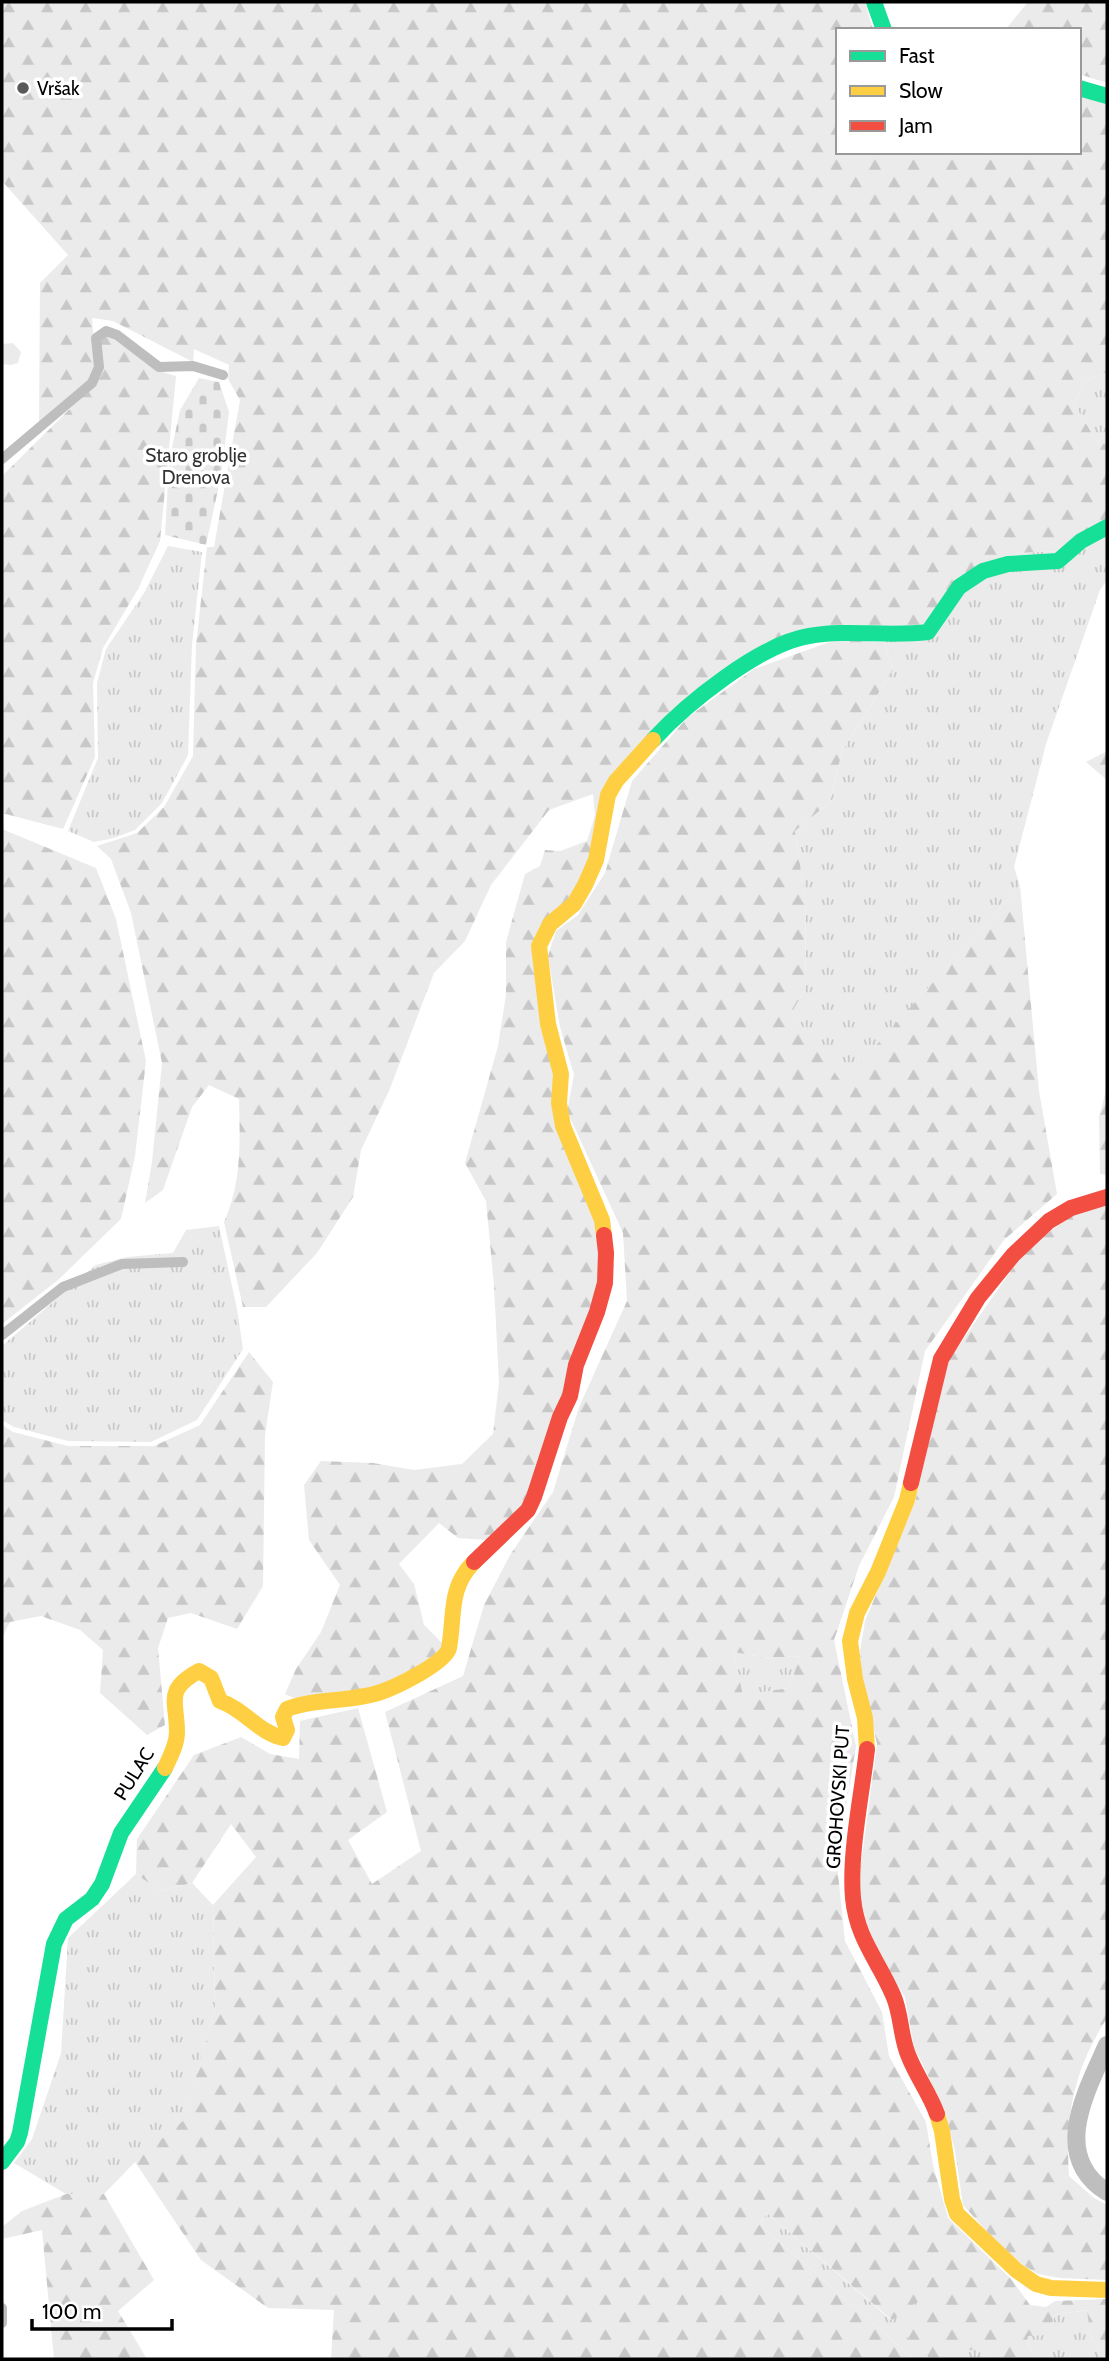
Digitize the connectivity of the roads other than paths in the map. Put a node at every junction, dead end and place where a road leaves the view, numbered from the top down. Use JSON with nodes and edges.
{"nodes":[{"id":1,"x":874,"y":2,"type":"edge"},
{"id":2,"x":883,"y":28,"type":"edge"},
{"id":3,"x":1081,"y":89,"type":"edge"},
{"id":4,"x":1107,"y":96,"type":"edge"},
{"id":5,"x":223,"y":375,"type":"dead end"},
{"id":6,"x":2,"y":459,"type":"edge"},
{"id":7,"x":1107,"y":527,"type":"edge"},
{"id":8,"x":1107,"y":1197,"type":"edge"},
{"id":9,"x":183,"y":1262,"type":"dead end"},
{"id":10,"x":2,"y":1335,"type":"edge"},
{"id":11,"x":2,"y":2162,"type":"edge"},
{"id":12,"x":1107,"y":2290,"type":"edge"},
{"id":13,"x":2,"y":2308,"type":"edge"},
{"id":14,"x":2,"y":2323,"type":"edge"}],
"edges":[{"from":1,"to":2,"type":"street"},
{"from":3,"to":4,"type":"street"},
{"from":5,"to":6,"type":"street"},
{"from":7,"to":11,"type":"street","name":"PULAC"},
{"from":8,"to":12,"type":"street","name":"GROHOVSKI PUT"},
{"from":9,"to":10,"type":"street"},
{"from":13,"to":14,"type":"street"}]}
